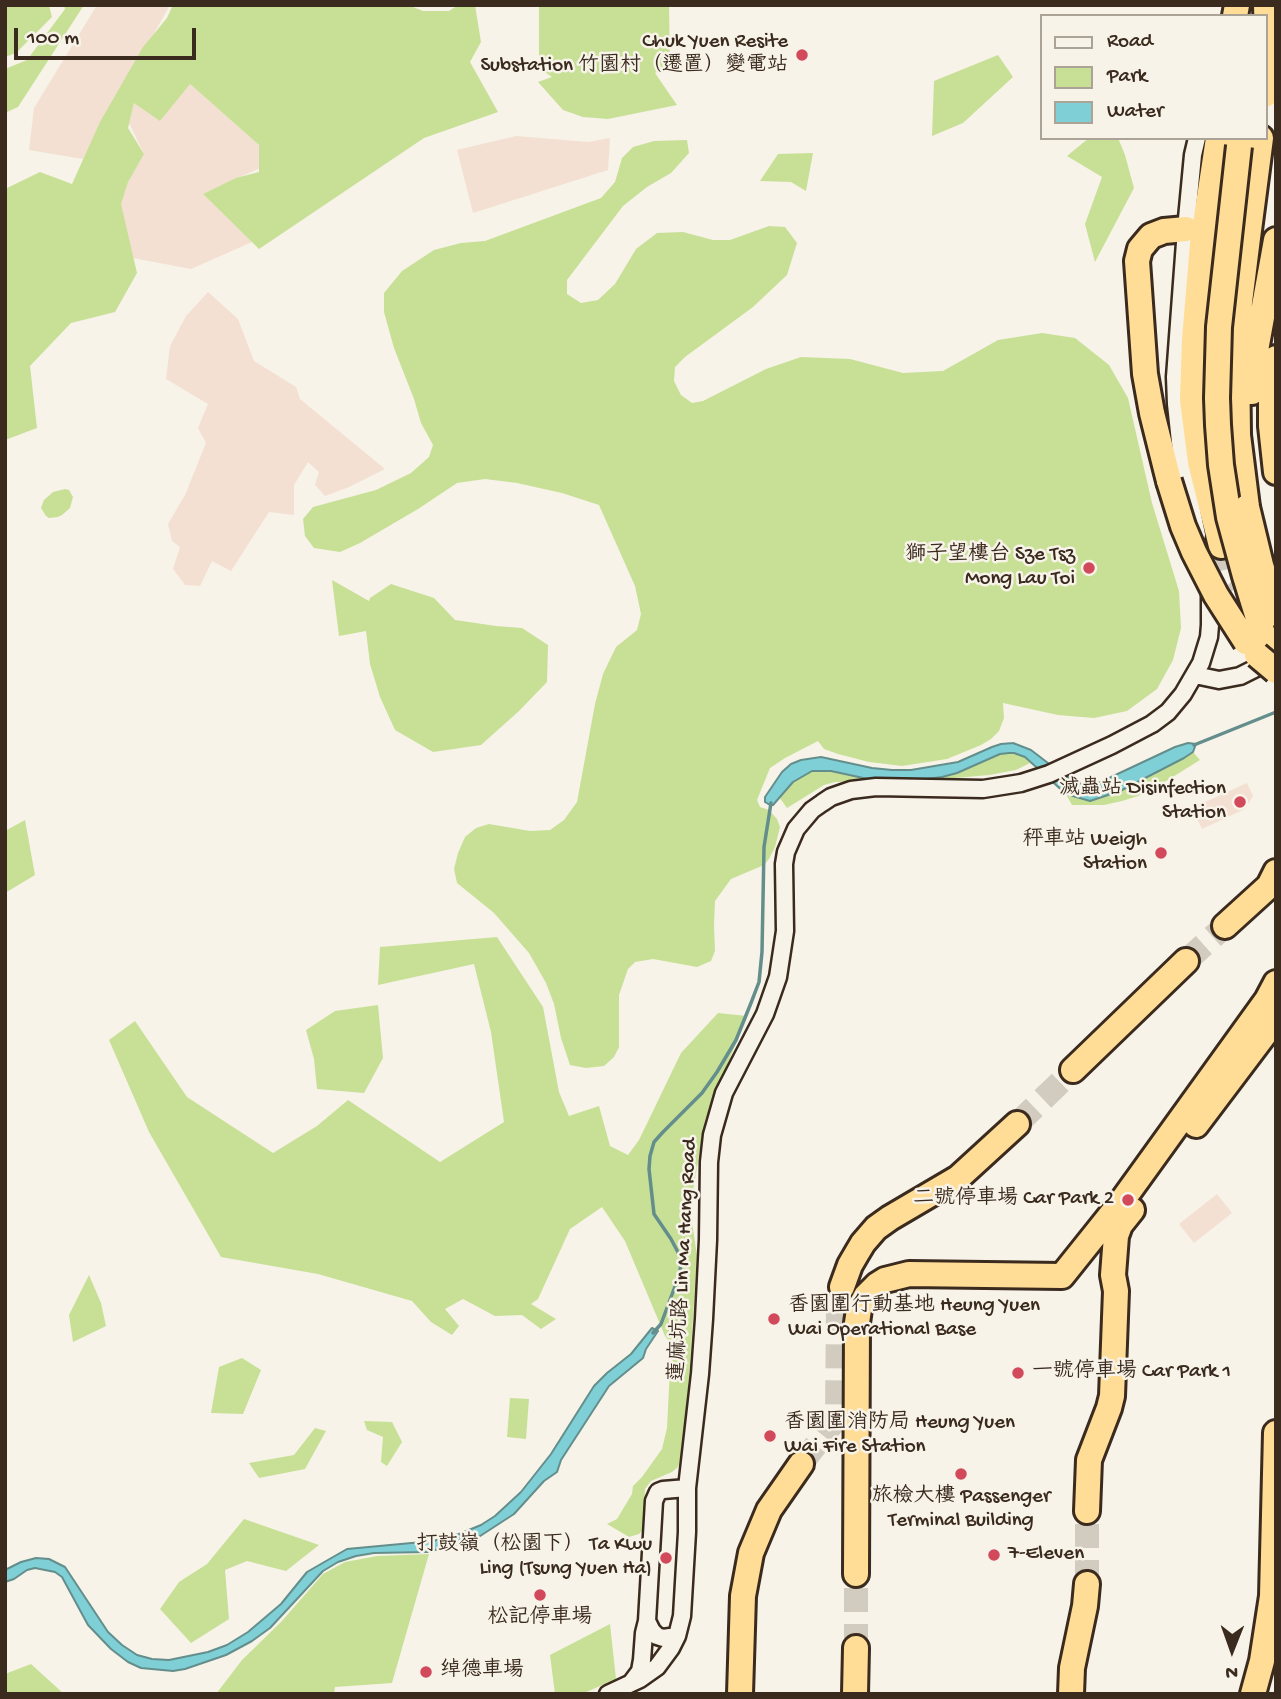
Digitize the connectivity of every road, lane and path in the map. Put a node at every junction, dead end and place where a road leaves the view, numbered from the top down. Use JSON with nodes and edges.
{"nodes":[{"id":1,"x":1197,"y":140,"type":"edge"},
{"id":2,"x":1218,"y":140,"type":"edge"},
{"id":3,"x":1239,"y":140,"type":"edge"},
{"id":4,"x":1261,"y":140,"type":"edge"},
{"id":5,"x":1186,"y":229,"type":"junction"},
{"id":6,"x":1276,"y":240,"type":"edge"},
{"id":7,"x":1276,"y":358,"type":"edge"},
{"id":8,"x":1276,"y":472,"type":"edge"},
{"id":9,"x":1258,"y":497,"type":"dead end"},
{"id":10,"x":1211,"y":549,"type":"joint"},
{"id":11,"x":1210,"y":594,"type":"dead end"},
{"id":12,"x":1276,"y":614,"type":"edge"},
{"id":13,"x":1269,"y":668,"type":"edge"},
{"id":14,"x":1195,"y":675,"type":"junction"},
{"id":15,"x":1276,"y":872,"type":"edge"},
{"id":16,"x":1224,"y":926,"type":"tunnel mouth"},
{"id":17,"x":1185,"y":961,"type":"tunnel mouth"},
{"id":18,"x":1276,"y":983,"type":"edge"},
{"id":19,"x":1276,"y":1019,"type":"edge"},
{"id":20,"x":1073,"y":1069,"type":"tunnel mouth"},
{"id":21,"x":1017,"y":1124,"type":"tunnel mouth"},
{"id":22,"x":842,"y":1287,"type":"tunnel mouth"},
{"id":23,"x":1276,"y":1433,"type":"edge"},
{"id":24,"x":797,"y":1470,"type":"tunnel mouth"},
{"id":25,"x":687,"y":1488,"type":"junction"},
{"id":26,"x":1087,"y":1511,"type":"tunnel mouth"},
{"id":27,"x":856,"y":1574,"type":"tunnel mouth"},
{"id":28,"x":1087,"y":1584,"type":"tunnel mouth"},
{"id":29,"x":647,"y":1621,"type":"junction"},
{"id":30,"x":677,"y":1636,"type":"junction"},
{"id":31,"x":856,"y":1648,"type":"tunnel mouth"},
{"id":32,"x":627,"y":1686,"type":"junction"},
{"id":33,"x":608,"y":1694,"type":"edge"},
{"id":34,"x":740,"y":1694,"type":"edge"},
{"id":35,"x":856,"y":1694,"type":"edge"},
{"id":36,"x":1071,"y":1694,"type":"edge"},
{"id":37,"x":1253,"y":1694,"type":"edge"}],
"edges":[{"from":1,"to":5,"type":"street"},
{"from":2,"to":10,"type":"highway"},
{"from":3,"to":13,"type":"highway","bridge":true},
{"from":4,"to":12,"type":"highway","bridge":true},
{"from":5,"to":10,"type":"street"},
{"from":5,"to":13,"type":"highway","bridge":true},
{"from":6,"to":9,"type":"highway"},
{"from":7,"to":8,"type":"highway"},
{"from":11,"to":14,"type":"street","name":"蓮麻坑路 Lin Ma Hang Road"},
{"from":13,"to":14,"type":"street"},
{"from":14,"to":25,"type":"street","name":"蓮麻坑路 Lin Ma Hang Road"},
{"from":15,"to":16,"type":"highway"},
{"from":17,"to":20,"type":"highway"},
{"from":18,"to":27,"type":"highway"},
{"from":19,"to":26,"type":"highway"},
{"from":21,"to":22,"type":"highway"},
{"from":23,"to":37,"type":"highway"},
{"from":24,"to":34,"type":"highway"},
{"from":25,"to":29,"type":"street"},
{"from":25,"to":30,"type":"street","name":"蓮麻坑路 Lin Ma Hang Road"},
{"from":28,"to":36,"type":"highway"},
{"from":29,"to":30,"type":"street"},
{"from":29,"to":32,"type":"street"},
{"from":30,"to":32,"type":"street","name":"蓮麻坑路 Lin Ma Hang Road"},
{"from":31,"to":35,"type":"highway"},
{"from":32,"to":33,"type":"street","name":"蓮麻坑路 Lin Ma Hang Road"}]}
